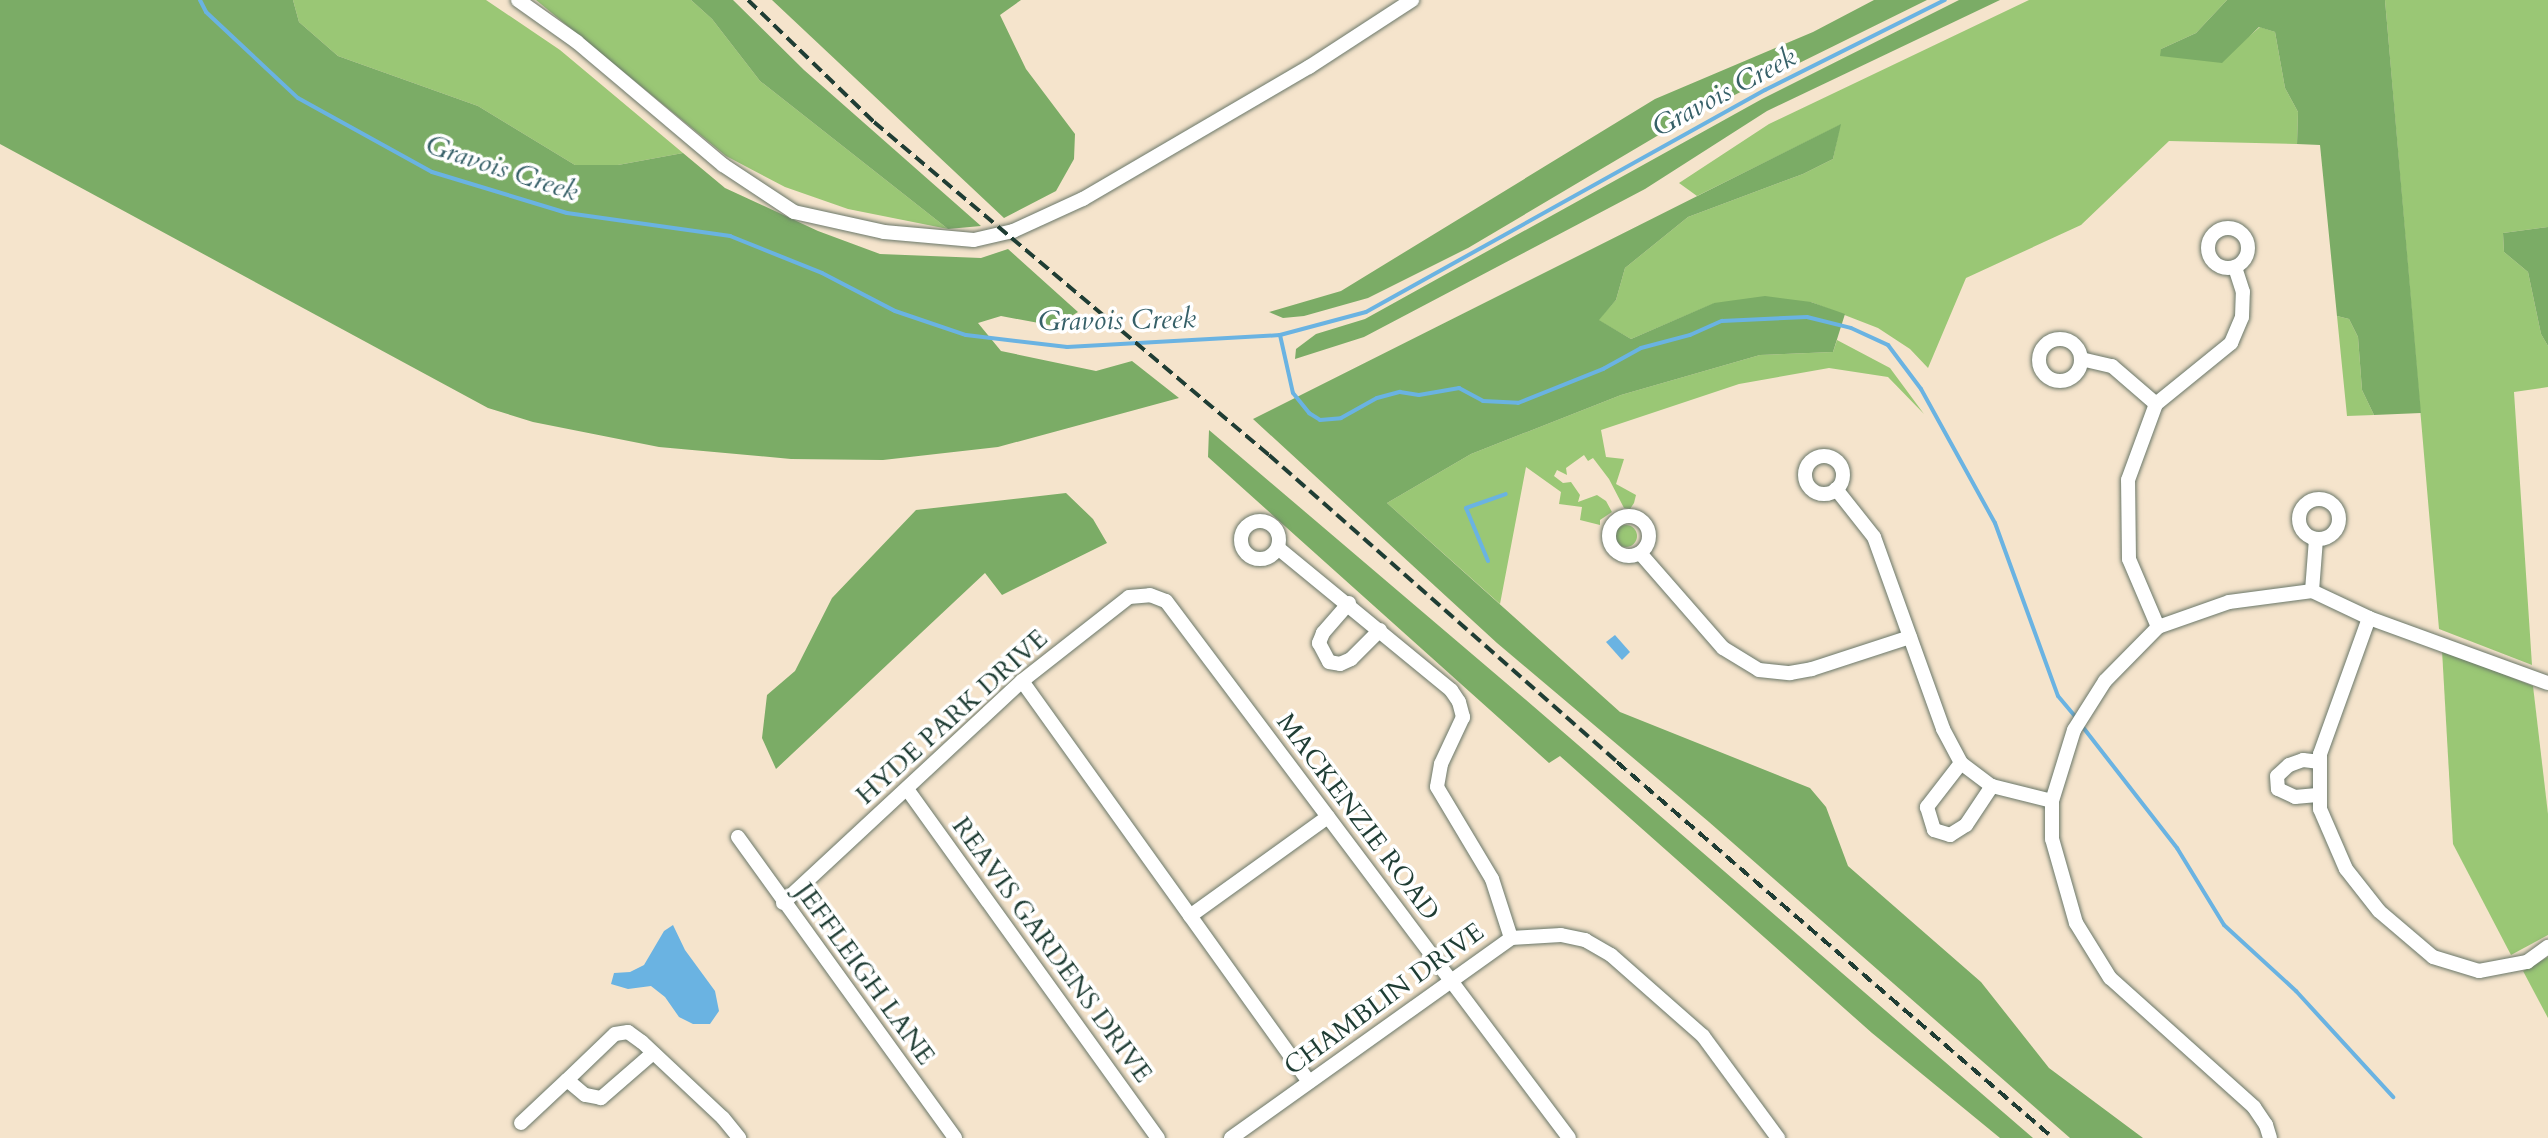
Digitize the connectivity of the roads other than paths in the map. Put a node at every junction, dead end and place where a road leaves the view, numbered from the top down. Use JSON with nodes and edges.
{"nodes":[{"id":1,"x":518,"y":0,"type":"edge"},
{"id":2,"x":1412,"y":0,"type":"edge"},
{"id":3,"x":1393,"y":5,"type":"edge"},
{"id":4,"x":2235,"y":267,"type":"dead end"},
{"id":5,"x":2081,"y":359,"type":"dead end"},
{"id":6,"x":2156,"y":404,"type":"junction"},
{"id":7,"x":1836,"y":489,"type":"dead end"},
{"id":8,"x":2316,"y":539,"type":"dead end"},
{"id":9,"x":1278,"y":548,"type":"dead end"},
{"id":10,"x":1640,"y":553,"type":"dead end"},
{"id":11,"x":2312,"y":591,"type":"junction"},
{"id":12,"x":1166,"y":601,"type":"joint"},
{"id":13,"x":1349,"y":603,"type":"junction"},
{"id":14,"x":2369,"y":618,"type":"junction"},
{"id":15,"x":2158,"y":627,"type":"junction"},
{"id":16,"x":1380,"y":630,"type":"junction"},
{"id":17,"x":1910,"y":637,"type":"junction"},
{"id":18,"x":1022,"y":681,"type":"junction"},
{"id":19,"x":2548,"y":683,"type":"edge"},
{"id":20,"x":2320,"y":762,"type":"junction"},
{"id":21,"x":1961,"y":763,"type":"junction"},
{"id":22,"x":1992,"y":786,"type":"junction"},
{"id":23,"x":907,"y":789,"type":"junction"},
{"id":24,"x":2320,"y":795,"type":"junction"},
{"id":25,"x":2052,"y":801,"type":"junction"},
{"id":26,"x":1328,"y":817,"type":"junction"},
{"id":27,"x":738,"y":837,"type":"dead end"},
{"id":28,"x":783,"y":903,"type":"junction"},
{"id":29,"x":1190,"y":916,"type":"junction"},
{"id":30,"x":1511,"y":938,"type":"junction"},
{"id":31,"x":2548,"y":947,"type":"edge"},
{"id":32,"x":1451,"y":981,"type":"junction"},
{"id":33,"x":653,"y":1053,"type":"junction"},
{"id":34,"x":567,"y":1080,"type":"junction"},
{"id":35,"x":1309,"y":1082,"type":"junction"},
{"id":36,"x":521,"y":1123,"type":"dead end"},
{"id":37,"x":739,"y":1138,"type":"edge"},
{"id":38,"x":955,"y":1138,"type":"edge"},
{"id":39,"x":1158,"y":1138,"type":"edge"},
{"id":40,"x":1231,"y":1138,"type":"edge"},
{"id":41,"x":1569,"y":1138,"type":"edge"},
{"id":42,"x":1778,"y":1138,"type":"edge"},
{"id":43,"x":2270,"y":1138,"type":"edge"}],
"edges":[{"from":1,"to":3,"type":"street"},
{"from":2,"to":3,"type":"street"},
{"from":4,"to":6,"type":"street"},
{"from":5,"to":6,"type":"street"},
{"from":6,"to":15,"type":"street"},
{"from":7,"to":17,"type":"street"},
{"from":8,"to":11,"type":"street"},
{"from":9,"to":13,"type":"street"},
{"from":10,"to":17,"type":"street"},
{"from":11,"to":14,"type":"street"},
{"from":11,"to":15,"type":"street"},
{"from":12,"to":18,"type":"street","name":"HYDE PARK DRIVE"},
{"from":12,"to":26,"type":"street","name":"MACKENZIE ROAD"},
{"from":13,"to":16,"type":"street"},
{"from":13,"to":16,"type":"street"},
{"from":14,"to":19,"type":"street"},
{"from":14,"to":20,"type":"street"},
{"from":15,"to":25,"type":"street"},
{"from":16,"to":30,"type":"street"},
{"from":17,"to":21,"type":"street"},
{"from":18,"to":23,"type":"street","name":"HYDE PARK DRIVE"},
{"from":18,"to":29,"type":"street"},
{"from":20,"to":24,"type":"street"},
{"from":20,"to":24,"type":"street"},
{"from":21,"to":22,"type":"street"},
{"from":21,"to":22,"type":"street"},
{"from":22,"to":25,"type":"street"},
{"from":23,"to":28,"type":"street","name":"HYDE PARK DRIVE"},
{"from":23,"to":39,"type":"street","name":"REAVIS GARDENS DRIVE"},
{"from":24,"to":31,"type":"street"},
{"from":25,"to":43,"type":"street"},
{"from":26,"to":29,"type":"street"},
{"from":26,"to":32,"type":"street","name":"MACKENZIE ROAD"},
{"from":27,"to":28,"type":"street","name":"JEFFLEIGH LANE"},
{"from":28,"to":38,"type":"street","name":"JEFFLEIGH LANE"},
{"from":29,"to":35,"type":"street"},
{"from":30,"to":32,"type":"street","name":"CHAMBLIN DRIVE"},
{"from":30,"to":42,"type":"street","name":"CHAMBLIN DRIVE"},
{"from":32,"to":35,"type":"street","name":"CHAMBLIN DRIVE"},
{"from":32,"to":41,"type":"street","name":"MACKENZIE ROAD"},
{"from":33,"to":34,"type":"street"},
{"from":33,"to":34,"type":"street"},
{"from":33,"to":37,"type":"street"},
{"from":34,"to":36,"type":"street"},
{"from":35,"to":40,"type":"street","name":"CHAMBLIN DRIVE"}]}
